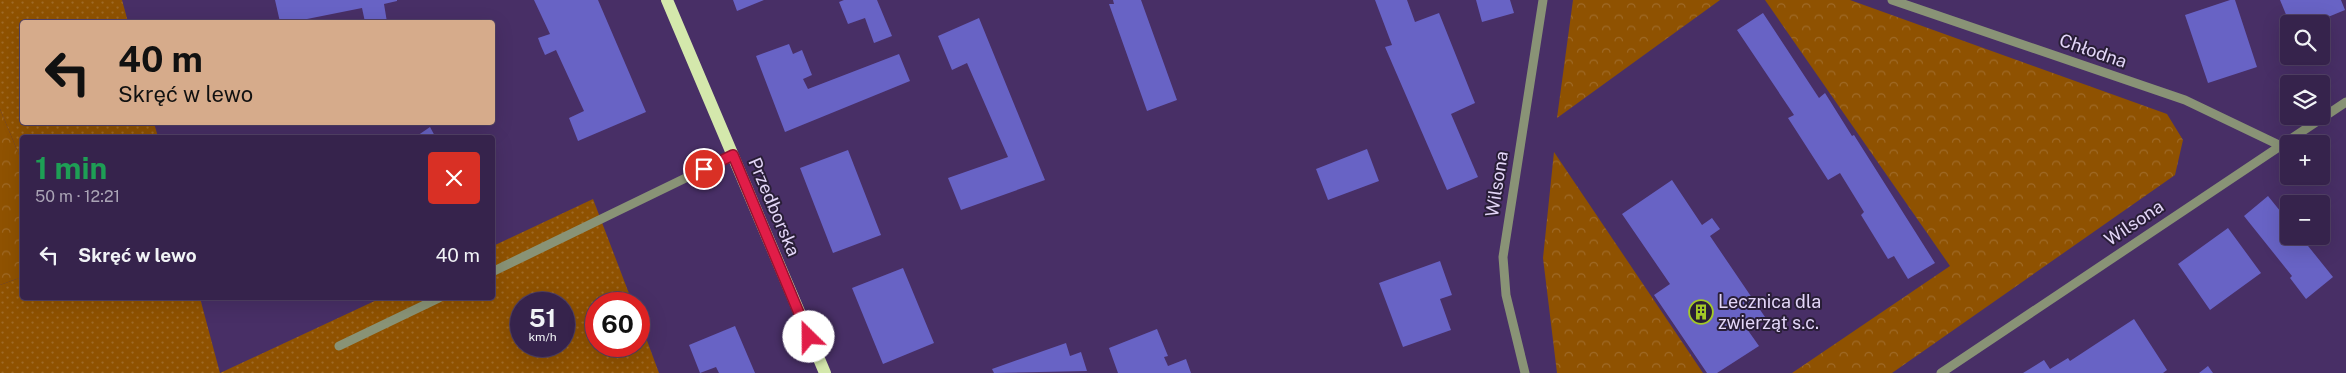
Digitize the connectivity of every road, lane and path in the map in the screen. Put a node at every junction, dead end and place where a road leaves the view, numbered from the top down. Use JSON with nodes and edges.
{"nodes":[{"id":1,"x":667,"y":0,"type":"edge"},
{"id":2,"x":1543,"y":0,"type":"edge"},
{"id":3,"x":1892,"y":0,"type":"edge"},
{"id":4,"x":2346,"y":102,"type":"edge"},
{"id":5,"x":2279,"y":145,"type":"junction"},
{"id":6,"x":733,"y":155,"type":"junction"},
{"id":7,"x":495,"y":271,"type":"edge"},
{"id":8,"x":435,"y":300,"type":"edge"},
{"id":9,"x":339,"y":346,"type":"dead end"},
{"id":10,"x":824,"y":373,"type":"edge"},
{"id":11,"x":1524,"y":373,"type":"edge"},
{"id":12,"x":1941,"y":373,"type":"edge"}],
"edges":[{"from":1,"to":6,"type":"main road","name":"Przedborska"},
{"from":2,"to":11,"type":"street","name":"Wilsona"},
{"from":3,"to":5,"type":"street","name":"Chłodna"},
{"from":4,"to":5,"type":"street","name":"Wilsona"},
{"from":5,"to":12,"type":"street","name":"Wilsona"},
{"from":6,"to":7,"type":"street"},
{"from":6,"to":10,"type":"main road","name":"Przedborska"},
{"from":8,"to":9,"type":"street"}]}
